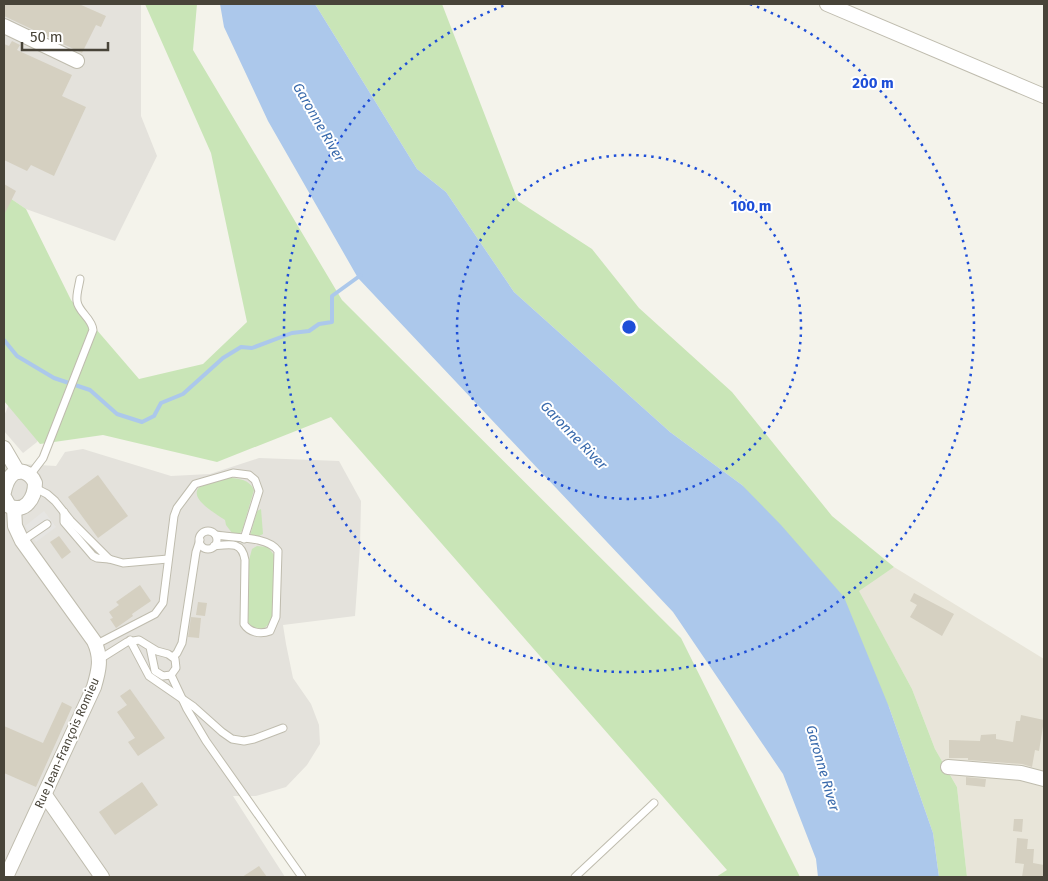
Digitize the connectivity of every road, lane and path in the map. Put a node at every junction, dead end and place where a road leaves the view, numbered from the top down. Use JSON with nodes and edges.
{"nodes":[{"id":1,"x":827,"y":4,"type":"edge"},
{"id":2,"x":4,"y":26,"type":"edge"},
{"id":3,"x":77,"y":61,"type":"dead end"},
{"id":4,"x":1044,"y":96,"type":"edge"},
{"id":5,"x":80,"y":280,"type":"dead end"},
{"id":6,"x":4,"y":448,"type":"edge"},
{"id":7,"x":24,"y":473,"type":"junction"},
{"id":8,"x":35,"y":488,"type":"junction"},
{"id":9,"x":4,"y":492,"type":"edge"},
{"id":10,"x":4,"y":497,"type":"edge"},
{"id":11,"x":14,"y":508,"type":"junction"},
{"id":12,"x":47,"y":524,"type":"dead end"},
{"id":13,"x":216,"y":535,"type":"junction"},
{"id":14,"x":244,"y":539,"type":"junction"},
{"id":15,"x":200,"y":540,"type":"junction"},
{"id":16,"x":22,"y":541,"type":"junction"},
{"id":17,"x":211,"y":547,"type":"junction"},
{"id":18,"x":168,"y":559,"type":"junction"},
{"id":19,"x":195,"y":566,"type":"junction"},
{"id":20,"x":130,"y":640,"type":"junction"},
{"id":21,"x":95,"y":644,"type":"junction"},
{"id":22,"x":150,"y":647,"type":"junction"},
{"id":23,"x":173,"y":657,"type":"junction"},
{"id":24,"x":100,"y":659,"type":"junction"},
{"id":25,"x":171,"y":675,"type":"junction"},
{"id":26,"x":182,"y":700,"type":"junction"},
{"id":27,"x":283,"y":728,"type":"dead end"},
{"id":28,"x":948,"y":767,"type":"dead end"},
{"id":29,"x":1044,"y":779,"type":"edge"},
{"id":30,"x":45,"y":795,"type":"junction"},
{"id":31,"x":654,"y":803,"type":"dead end"},
{"id":32,"x":6,"y":877,"type":"edge"},
{"id":33,"x":102,"y":877,"type":"edge"},
{"id":34,"x":302,"y":877,"type":"edge"},
{"id":35,"x":575,"y":877,"type":"edge"}],
"edges":[{"from":1,"to":4,"type":"street"},
{"from":2,"to":3,"type":"street"},
{"from":5,"to":7,"type":"lane"},
{"from":6,"to":7,"type":"street"},
{"from":7,"to":8,"type":"street"},
{"from":7,"to":9,"type":"street"},
{"from":8,"to":11,"type":"street"},
{"from":8,"to":18,"type":"lane"},
{"from":10,"to":11,"type":"street"},
{"from":11,"to":16,"type":"street"},
{"from":12,"to":16,"type":"lane"},
{"from":13,"to":14,"type":"lane"},
{"from":13,"to":15,"type":"lane"},
{"from":13,"to":17,"type":"lane"},
{"from":14,"to":17,"type":"lane"},
{"from":14,"to":18,"type":"lane"},
{"from":15,"to":17,"type":"lane"},
{"from":15,"to":19,"type":"lane"},
{"from":16,"to":21,"type":"street"},
{"from":17,"to":19,"type":"lane"},
{"from":18,"to":21,"type":"lane"},
{"from":19,"to":23,"type":"lane"},
{"from":20,"to":22,"type":"lane"},
{"from":20,"to":24,"type":"lane"},
{"from":20,"to":26,"type":"lane"},
{"from":21,"to":24,"type":"street"},
{"from":22,"to":23,"type":"lane"},
{"from":22,"to":25,"type":"lane"},
{"from":23,"to":25,"type":"lane"},
{"from":24,"to":30,"type":"street","name":"Rue Jean-François Romieu"},
{"from":25,"to":26,"type":"lane"},
{"from":26,"to":27,"type":"lane"},
{"from":26,"to":34,"type":"lane"},
{"from":28,"to":29,"type":"street"},
{"from":30,"to":32,"type":"street","name":"Rue Jean-François Romieu"},
{"from":30,"to":33,"type":"street"},
{"from":31,"to":35,"type":"lane"}]}
